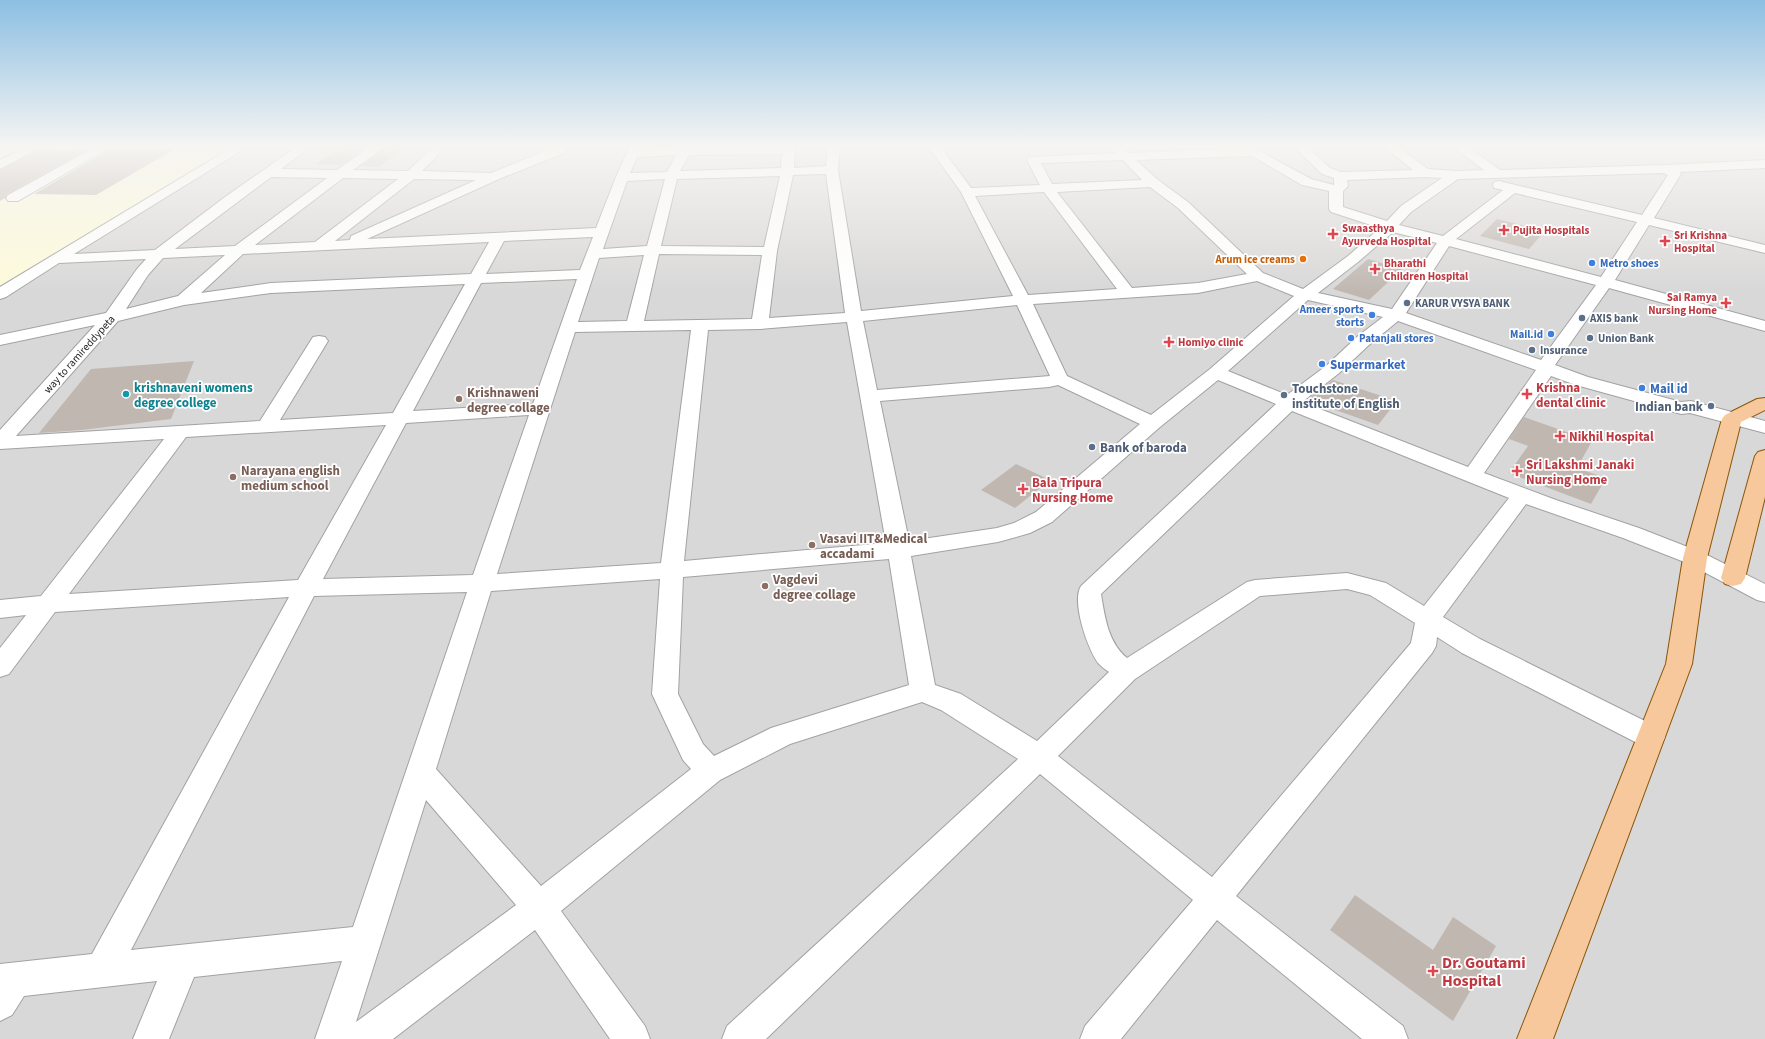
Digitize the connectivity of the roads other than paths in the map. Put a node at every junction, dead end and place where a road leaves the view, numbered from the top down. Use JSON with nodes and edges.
{"nodes":[{"id":1,"x":19,"y":194,"type":"edge"},
{"id":2,"x":162,"y":194,"type":"edge"},
{"id":3,"x":240,"y":194,"type":"edge"},
{"id":4,"x":313,"y":194,"type":"edge"},
{"id":5,"x":385,"y":194,"type":"edge"},
{"id":6,"x":454,"y":194,"type":"edge"},
{"id":7,"x":616,"y":194,"type":"edge"},
{"id":8,"x":667,"y":194,"type":"edge"},
{"id":9,"x":781,"y":194,"type":"edge"},
{"id":10,"x":836,"y":194,"type":"edge"},
{"id":11,"x":968,"y":194,"type":"edge"},
{"id":12,"x":1053,"y":194,"type":"edge"},
{"id":13,"x":1169,"y":194,"type":"edge"},
{"id":14,"x":1337,"y":194,"type":"edge"},
{"id":15,"x":1427,"y":194,"type":"edge"},
{"id":16,"x":1505,"y":194,"type":"edge"},
{"id":17,"x":1535,"y":194,"type":"edge"},
{"id":18,"x":1661,"y":194,"type":"edge"},
{"id":19,"x":13,"y":198,"type":"dead end"},
{"id":20,"x":1644,"y":220,"type":"junction"},
{"id":21,"x":1390,"y":227,"type":"junction"},
{"id":22,"x":602,"y":232,"type":"junction"},
{"id":23,"x":498,"y":237,"type":"junction"},
{"id":24,"x":1446,"y":240,"type":"junction"},
{"id":25,"x":346,"y":244,"type":"junction"},
{"id":26,"x":318,"y":246,"type":"junction"},
{"id":27,"x":240,"y":249,"type":"junction"},
{"id":28,"x":1765,"y":249,"type":"edge"},
{"id":29,"x":652,"y":250,"type":"junction"},
{"id":30,"x":770,"y":251,"type":"junction"},
{"id":31,"x":160,"y":253,"type":"junction"},
{"id":32,"x":55,"y":259,"type":"junction"},
{"id":33,"x":590,"y":264,"type":"junction"},
{"id":34,"x":1258,"y":276,"type":"junction"},
{"id":35,"x":475,"y":279,"type":"junction"},
{"id":36,"x":1605,"y":283,"type":"junction"},
{"id":37,"x":1128,"y":293,"type":"junction"},
{"id":38,"x":0,"y":294,"type":"edge"},
{"id":39,"x":1305,"y":296,"type":"junction"},
{"id":40,"x":184,"y":300,"type":"junction"},
{"id":41,"x":1023,"y":300,"type":"junction"},
{"id":42,"x":1396,"y":315,"type":"junction"},
{"id":43,"x":112,"y":317,"type":"junction"},
{"id":44,"x":854,"y":317,"type":"junction"},
{"id":45,"x":760,"y":324,"type":"junction"},
{"id":46,"x":700,"y":325,"type":"junction"},
{"id":47,"x":634,"y":326,"type":"junction"},
{"id":48,"x":1765,"y":326,"type":"edge"},
{"id":49,"x":569,"y":327,"type":"junction"},
{"id":50,"x":0,"y":340,"type":"edge"},
{"id":51,"x":319,"y":340,"type":"dead end"},
{"id":52,"x":1545,"y":367,"type":"junction"},
{"id":53,"x":1216,"y":373,"type":"junction"},
{"id":54,"x":1060,"y":379,"type":"junction"},
{"id":55,"x":869,"y":396,"type":"junction"},
{"id":56,"x":1290,"y":402,"type":"junction"},
{"id":57,"x":1765,"y":403,"type":"edge"},
{"id":58,"x":541,"y":409,"type":"junction"},
{"id":59,"x":399,"y":418,"type":"junction"},
{"id":60,"x":1732,"y":419,"type":"junction"},
{"id":61,"x":1153,"y":422,"type":"junction"},
{"id":62,"x":266,"y":426,"type":"junction"},
{"id":63,"x":1765,"y":427,"type":"edge"},
{"id":64,"x":179,"y":433,"type":"junction"},
{"id":65,"x":0,"y":442,"type":"edge"},
{"id":66,"x":1765,"y":456,"type":"edge"},
{"id":67,"x":1472,"y":476,"type":"junction"},
{"id":68,"x":1522,"y":495,"type":"junction"},
{"id":69,"x":899,"y":550,"type":"junction"},
{"id":70,"x":1695,"y":558,"type":"junction"},
{"id":71,"x":672,"y":569,"type":"junction"},
{"id":72,"x":1733,"y":578,"type":"junction"},
{"id":73,"x":482,"y":583,"type":"junction"},
{"id":74,"x":306,"y":588,"type":"junction"},
{"id":75,"x":1765,"y":594,"type":"edge"},
{"id":76,"x":49,"y":604,"type":"junction"},
{"id":77,"x":0,"y":609,"type":"edge"},
{"id":78,"x":1428,"y":619,"type":"junction"},
{"id":79,"x":0,"y":667,"type":"edge"},
{"id":80,"x":1126,"y":672,"type":"junction"},
{"id":81,"x":923,"y":691,"type":"junction"},
{"id":82,"x":1650,"y":737,"type":"junction"},
{"id":83,"x":1040,"y":756,"type":"junction"},
{"id":84,"x":710,"y":771,"type":"junction"},
{"id":85,"x":420,"y":772,"type":"junction"},
{"id":86,"x":1214,"y":898,"type":"junction"},
{"id":87,"x":539,"y":908,"type":"junction"},
{"id":88,"x":365,"y":942,"type":"junction"},
{"id":89,"x":183,"y":961,"type":"junction"},
{"id":90,"x":102,"y":970,"type":"junction"},
{"id":91,"x":5,"y":988,"type":"edge"},
{"id":92,"x":151,"y":1039,"type":"edge"},
{"id":93,"x":333,"y":1039,"type":"edge"},
{"id":94,"x":363,"y":1039,"type":"edge"},
{"id":95,"x":632,"y":1039,"type":"edge"},
{"id":96,"x":740,"y":1039,"type":"edge"},
{"id":97,"x":1098,"y":1039,"type":"edge"},
{"id":98,"x":1390,"y":1039,"type":"edge"},
{"id":99,"x":1535,"y":1039,"type":"edge"}],
"edges":[{"from":1,"to":19,"type":"street"},
{"from":2,"to":32,"type":"street"},
{"from":3,"to":31,"type":"street","name":"way to ramireddypeta"},
{"from":4,"to":27,"type":"street"},
{"from":5,"to":26,"type":"street"},
{"from":6,"to":25,"type":"street"},
{"from":7,"to":22,"type":"street"},
{"from":8,"to":29,"type":"street"},
{"from":9,"to":30,"type":"street"},
{"from":10,"to":44,"type":"street"},
{"from":11,"to":41,"type":"street"},
{"from":12,"to":37,"type":"street"},
{"from":13,"to":34,"type":"street"},
{"from":14,"to":21,"type":"street"},
{"from":15,"to":21,"type":"street"},
{"from":16,"to":24,"type":"street"},
{"from":17,"to":20,"type":"street"},
{"from":18,"to":20,"type":"street"},
{"from":20,"to":28,"type":"street"},
{"from":20,"to":36,"type":"street"},
{"from":21,"to":24,"type":"street"},
{"from":21,"to":39,"type":"street"},
{"from":22,"to":23,"type":"street"},
{"from":22,"to":33,"type":"street"},
{"from":23,"to":25,"type":"street"},
{"from":23,"to":35,"type":"street"},
{"from":24,"to":36,"type":"street"},
{"from":24,"to":42,"type":"street"},
{"from":25,"to":26,"type":"street"},
{"from":26,"to":27,"type":"street"},
{"from":27,"to":31,"type":"street"},
{"from":27,"to":40,"type":"street"},
{"from":29,"to":30,"type":"street"},
{"from":29,"to":33,"type":"street"},
{"from":29,"to":47,"type":"street"},
{"from":30,"to":45,"type":"street"},
{"from":31,"to":32,"type":"street"},
{"from":31,"to":43,"type":"street","name":"way to ramireddypeta"},
{"from":32,"to":38,"type":"street"},
{"from":33,"to":35,"type":"street"},
{"from":33,"to":49,"type":"street"},
{"from":34,"to":37,"type":"street"},
{"from":34,"to":39,"type":"street"},
{"from":35,"to":40,"type":"street"},
{"from":35,"to":59,"type":"street"},
{"from":36,"to":48,"type":"street"},
{"from":36,"to":52,"type":"street"},
{"from":37,"to":41,"type":"street"},
{"from":39,"to":42,"type":"street"},
{"from":39,"to":53,"type":"street"},
{"from":40,"to":43,"type":"street"},
{"from":41,"to":44,"type":"street"},
{"from":41,"to":54,"type":"street"},
{"from":42,"to":52,"type":"street"},
{"from":42,"to":56,"type":"street"},
{"from":43,"to":50,"type":"street"},
{"from":43,"to":65,"type":"street","name":"way to ramireddypeta"},
{"from":44,"to":45,"type":"street"},
{"from":44,"to":55,"type":"street"},
{"from":45,"to":46,"type":"street"},
{"from":46,"to":47,"type":"street"},
{"from":46,"to":71,"type":"street"},
{"from":47,"to":49,"type":"street"},
{"from":49,"to":58,"type":"street"},
{"from":51,"to":62,"type":"street"},
{"from":52,"to":60,"type":"street"},
{"from":52,"to":67,"type":"street"},
{"from":53,"to":56,"type":"street"},
{"from":53,"to":61,"type":"street"},
{"from":54,"to":55,"type":"street"},
{"from":54,"to":61,"type":"street"},
{"from":55,"to":69,"type":"street"},
{"from":56,"to":67,"type":"street"},
{"from":56,"to":80,"type":"street"},
{"from":57,"to":60,"type":"main road"},
{"from":58,"to":59,"type":"street"},
{"from":58,"to":73,"type":"street"},
{"from":59,"to":62,"type":"street"},
{"from":59,"to":74,"type":"street"},
{"from":60,"to":63,"type":"street"},
{"from":60,"to":70,"type":"main road"},
{"from":61,"to":69,"type":"street"},
{"from":62,"to":64,"type":"street"},
{"from":64,"to":65,"type":"street"},
{"from":64,"to":76,"type":"street"},
{"from":66,"to":72,"type":"main road"},
{"from":67,"to":68,"type":"street"},
{"from":68,"to":70,"type":"street"},
{"from":68,"to":78,"type":"street"},
{"from":69,"to":71,"type":"street"},
{"from":69,"to":81,"type":"street"},
{"from":70,"to":72,"type":"street"},
{"from":70,"to":82,"type":"main road"},
{"from":71,"to":73,"type":"street"},
{"from":71,"to":84,"type":"street"},
{"from":72,"to":75,"type":"street"},
{"from":73,"to":74,"type":"street"},
{"from":73,"to":85,"type":"street"},
{"from":74,"to":76,"type":"street"},
{"from":74,"to":90,"type":"street"},
{"from":76,"to":77,"type":"street"},
{"from":76,"to":79,"type":"street"},
{"from":78,"to":80,"type":"street"},
{"from":78,"to":82,"type":"street"},
{"from":78,"to":86,"type":"street"},
{"from":80,"to":83,"type":"street"},
{"from":81,"to":83,"type":"street"},
{"from":81,"to":84,"type":"street"},
{"from":82,"to":99,"type":"main road"},
{"from":83,"to":86,"type":"street"},
{"from":83,"to":96,"type":"street"},
{"from":84,"to":87,"type":"street"},
{"from":85,"to":87,"type":"street"},
{"from":85,"to":88,"type":"street"},
{"from":86,"to":97,"type":"street"},
{"from":86,"to":98,"type":"street"},
{"from":87,"to":94,"type":"street"},
{"from":87,"to":95,"type":"street"},
{"from":88,"to":89,"type":"street"},
{"from":88,"to":93,"type":"street"},
{"from":89,"to":90,"type":"street"},
{"from":89,"to":92,"type":"street"},
{"from":90,"to":91,"type":"street"}]}
